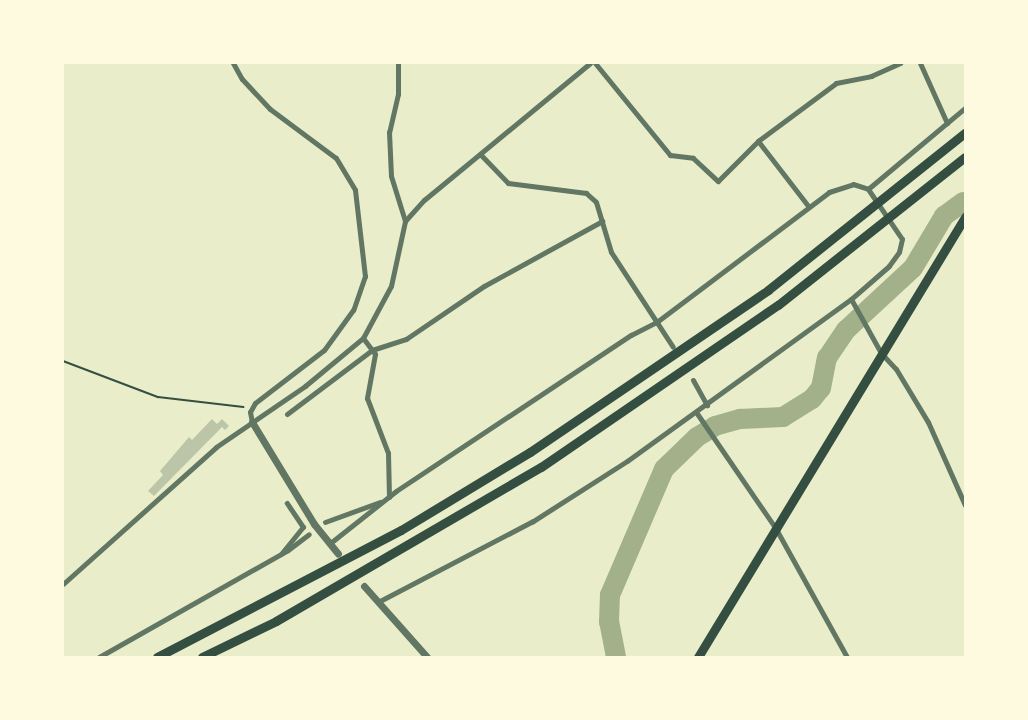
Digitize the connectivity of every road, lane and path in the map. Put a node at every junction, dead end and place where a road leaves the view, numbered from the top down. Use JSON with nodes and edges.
{"nodes":[{"id":1,"x":233,"y":63,"type":"edge"},
{"id":2,"x":398,"y":63,"type":"edge"},
{"id":3,"x":592,"y":63,"type":"edge"},
{"id":4,"x":900,"y":63,"type":"edge"},
{"id":5,"x":920,"y":63,"type":"edge"},
{"id":6,"x":965,"y":108,"type":"edge"},
{"id":7,"x":947,"y":123,"type":"junction"},
{"id":8,"x":965,"y":133,"type":"edge"},
{"id":9,"x":758,"y":141,"type":"junction"},
{"id":10,"x":481,"y":155,"type":"junction"},
{"id":11,"x":965,"y":157,"type":"edge"},
{"id":12,"x":868,"y":189,"type":"junction"},
{"id":13,"x":809,"y":207,"type":"junction"},
{"id":14,"x":965,"y":218,"type":"edge"},
{"id":15,"x":405,"y":221,"type":"junction"},
{"id":16,"x":602,"y":221,"type":"junction"},
{"id":17,"x":851,"y":299,"type":"junction"},
{"id":18,"x":657,"y":321,"type":"junction"},
{"id":19,"x":363,"y":338,"type":"junction"},
{"id":20,"x":673,"y":347,"type":"dead end"},
{"id":21,"x":372,"y":350,"type":"junction"},
{"id":22,"x":881,"y":353,"type":"junction"},
{"id":23,"x":63,"y":361,"type":"edge"},
{"id":24,"x":693,"y":380,"type":"dead end"},
{"id":25,"x":707,"y":405,"type":"junction"},
{"id":26,"x":252,"y":408,"type":"junction"},
{"id":27,"x":696,"y":412,"type":"junction"},
{"id":28,"x":287,"y":414,"type":"dead end"},
{"id":29,"x":252,"y":422,"type":"junction"},
{"id":30,"x":387,"y":498,"type":"junction"},
{"id":31,"x":287,"y":503,"type":"dead end"},
{"id":32,"x":965,"y":505,"type":"edge"},
{"id":33,"x":325,"y":522,"type":"dead end"},
{"id":34,"x":776,"y":529,"type":"junction"},
{"id":35,"x":309,"y":534,"type":"dead end"},
{"id":36,"x":329,"y":544,"type":"junction"},
{"id":37,"x":281,"y":554,"type":"junction"},
{"id":38,"x":338,"y":554,"type":"dead end"},
{"id":39,"x":63,"y":584,"type":"edge"},
{"id":40,"x":364,"y":586,"type":"dead end"},
{"id":41,"x":378,"y":602,"type":"junction"},
{"id":42,"x":99,"y":657,"type":"edge"},
{"id":43,"x":157,"y":657,"type":"edge"},
{"id":44,"x":202,"y":657,"type":"edge"},
{"id":45,"x":427,"y":657,"type":"edge"},
{"id":46,"x":698,"y":657,"type":"edge"},
{"id":47,"x":847,"y":657,"type":"edge"}],
"edges":[{"from":1,"to":26,"type":"street"},
{"from":2,"to":15,"type":"street"},
{"from":3,"to":9,"type":"street"},
{"from":3,"to":10,"type":"street"},
{"from":4,"to":9,"type":"street"},
{"from":5,"to":7,"type":"street"},
{"from":6,"to":7,"type":"street"},
{"from":7,"to":12,"type":"street"},
{"from":8,"to":43,"type":"highway"},
{"from":9,"to":13,"type":"street"},
{"from":10,"to":15,"type":"street"},
{"from":10,"to":16,"type":"street"},
{"from":11,"to":44,"type":"highway"},
{"from":12,"to":13,"type":"street"},
{"from":12,"to":17,"type":"street"},
{"from":13,"to":18,"type":"street"},
{"from":14,"to":22,"type":"highway"},
{"from":15,"to":19,"type":"street"},
{"from":16,"to":18,"type":"street"},
{"from":16,"to":21,"type":"street"},
{"from":17,"to":22,"type":"street"},
{"from":17,"to":25,"type":"street"},
{"from":18,"to":20,"type":"street"},
{"from":18,"to":30,"type":"street"},
{"from":19,"to":21,"type":"street"},
{"from":19,"to":29,"type":"street"},
{"from":21,"to":28,"type":"street"},
{"from":21,"to":30,"type":"street"},
{"from":22,"to":32,"type":"street"},
{"from":22,"to":34,"type":"highway"},
{"from":23,"to":26,"type":"path"},
{"from":24,"to":25,"type":"street"},
{"from":25,"to":27,"type":"street"},
{"from":26,"to":29,"type":"street"},
{"from":27,"to":34,"type":"street"},
{"from":27,"to":41,"type":"street"},
{"from":29,"to":36,"type":"street"},
{"from":29,"to":39,"type":"street"},
{"from":30,"to":33,"type":"street"},
{"from":30,"to":36,"type":"street"},
{"from":31,"to":37,"type":"street"},
{"from":34,"to":46,"type":"highway"},
{"from":34,"to":47,"type":"street"},
{"from":35,"to":37,"type":"street"},
{"from":36,"to":38,"type":"street"},
{"from":37,"to":42,"type":"street"},
{"from":40,"to":41,"type":"street"},
{"from":41,"to":45,"type":"street"}]}
